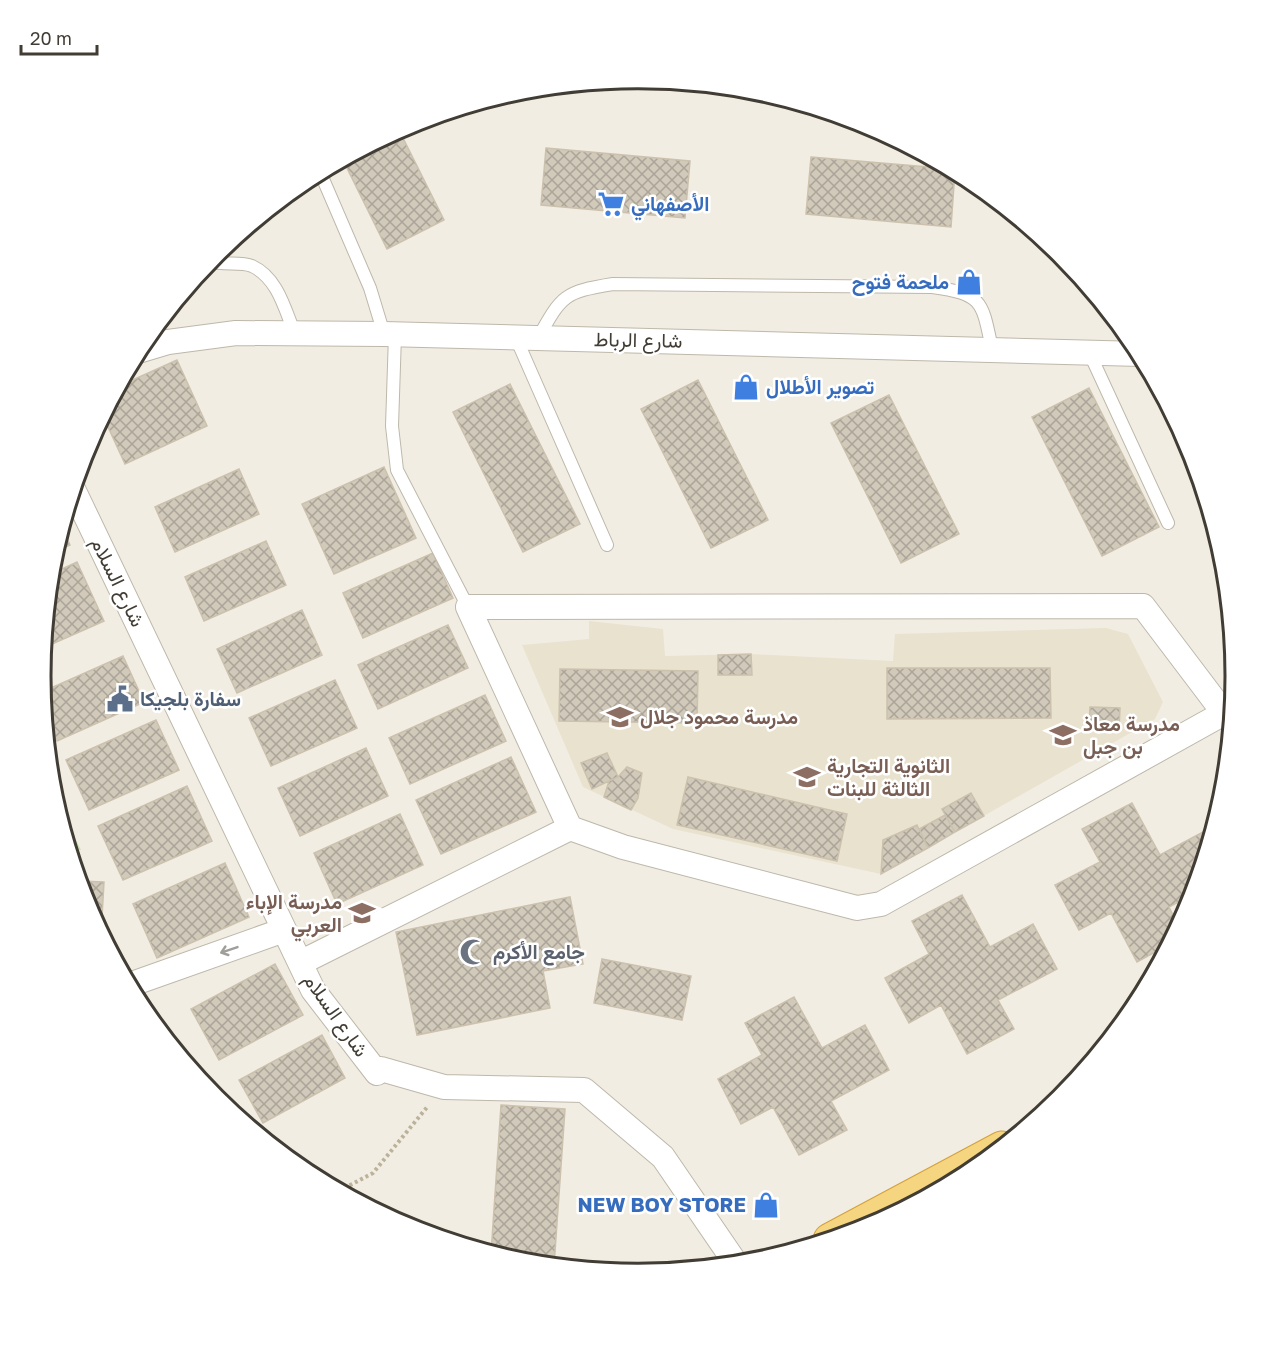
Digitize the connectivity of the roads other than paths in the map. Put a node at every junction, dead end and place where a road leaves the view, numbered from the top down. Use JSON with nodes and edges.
{"nodes":[{"id":1,"x":324,"y":181,"type":"edge"},
{"id":2,"x":222,"y":262,"type":"edge"},
{"id":3,"x":295,"y":334,"type":"junction"},
{"id":4,"x":390,"y":334,"type":"junction"},
{"id":5,"x":527,"y":338,"type":"junction"},
{"id":6,"x":152,"y":347,"type":"edge"},
{"id":7,"x":992,"y":349,"type":"junction"},
{"id":8,"x":1089,"y":352,"type":"junction"},
{"id":9,"x":1129,"y":354,"type":"edge"},
{"id":10,"x":78,"y":500,"type":"edge"},
{"id":11,"x":1168,"y":523,"type":"dead end"},
{"id":12,"x":607,"y":546,"type":"dead end"},
{"id":13,"x":468,"y":607,"type":"junction"},
{"id":14,"x":1225,"y":706,"type":"edge"},
{"id":15,"x":1225,"y":713,"type":"edge"},
{"id":16,"x":570,"y":828,"type":"junction"},
{"id":17,"x":284,"y":930,"type":"junction"},
{"id":18,"x":300,"y":963,"type":"junction"},
{"id":19,"x":137,"y":982,"type":"edge"},
{"id":20,"x":731,"y":1256,"type":"edge"}],
"edges":[{"from":1,"to":4,"type":"lane"},
{"from":2,"to":3,"type":"lane"},
{"from":3,"to":4,"type":"street","name":"شارع الرباط"},
{"from":3,"to":6,"type":"street","name":"شارع الرباط"},
{"from":4,"to":5,"type":"street","name":"شارع الرباط"},
{"from":4,"to":13,"type":"lane"},
{"from":5,"to":7,"type":"street","name":"شارع الرباط"},
{"from":5,"to":7,"type":"lane"},
{"from":5,"to":12,"type":"lane"},
{"from":7,"to":8,"type":"street","name":"شارع الرباط"},
{"from":8,"to":9,"type":"street","name":"شارع الرباط"},
{"from":8,"to":11,"type":"lane"},
{"from":10,"to":17,"type":"street","name":"شارع السلام"},
{"from":13,"to":14,"type":"street"},
{"from":13,"to":16,"type":"street"},
{"from":15,"to":16,"type":"street"},
{"from":16,"to":18,"type":"street"},
{"from":17,"to":18,"type":"street","name":"شارع السلام"},
{"from":17,"to":19,"type":"street","one_way":true},
{"from":18,"to":20,"type":"street","name":"شارع السلام"}]}
